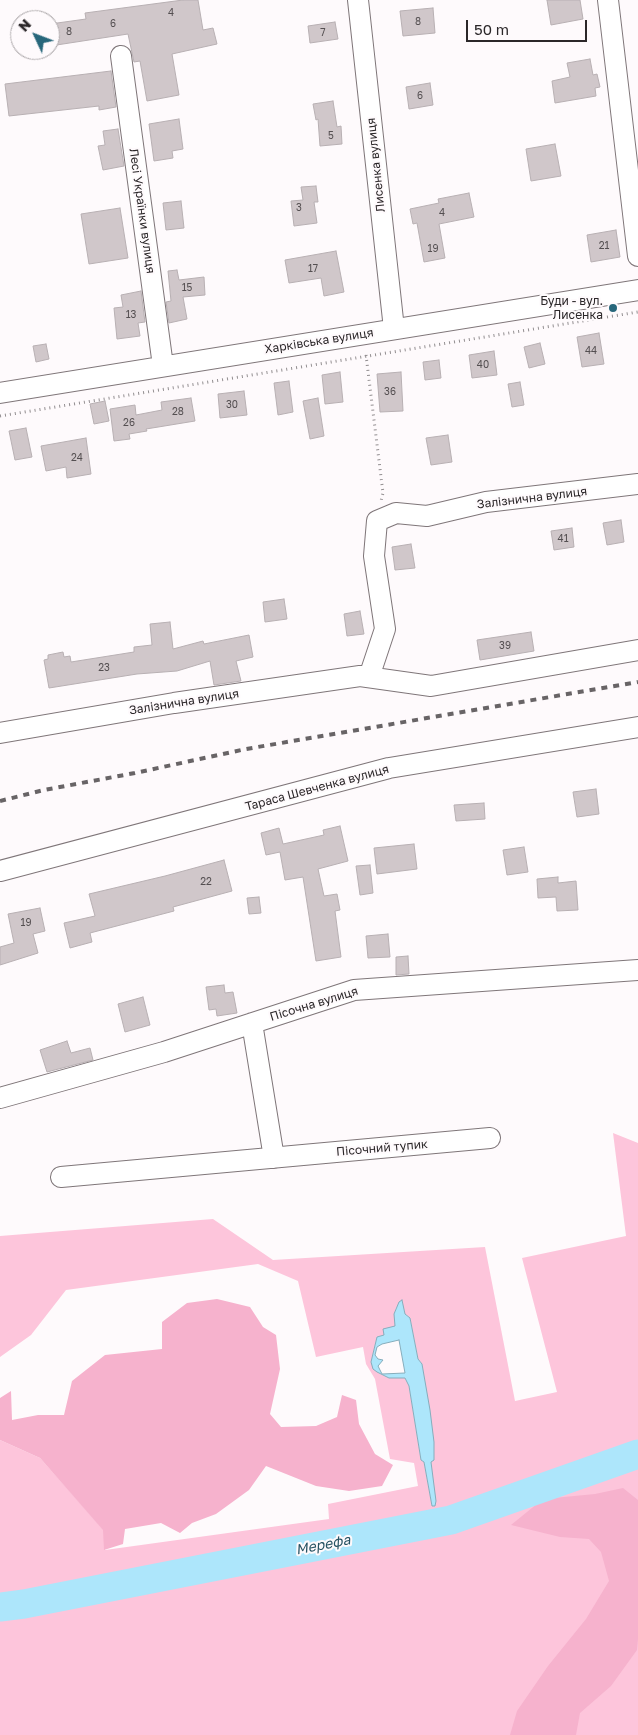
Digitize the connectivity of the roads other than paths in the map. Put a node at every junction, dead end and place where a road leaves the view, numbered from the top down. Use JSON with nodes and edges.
{"nodes":[{"id":1,"x":358,"y":0,"type":"edge"},
{"id":2,"x":608,"y":0,"type":"edge"},
{"id":3,"x":121,"y":56,"type":"dead end"},
{"id":4,"x":638,"y":256,"type":"edge"},
{"id":5,"x":638,"y":290,"type":"edge"},
{"id":6,"x":394,"y":329,"type":"junction"},
{"id":7,"x":163,"y":366,"type":"junction"},
{"id":8,"x":0,"y":393,"type":"edge"},
{"id":9,"x":638,"y":484,"type":"edge"},
{"id":10,"x":638,"y":650,"type":"edge"},
{"id":11,"x":369,"y":677,"type":"junction"},
{"id":12,"x":638,"y":727,"type":"edge"},
{"id":13,"x":0,"y":732,"type":"edge"},
{"id":14,"x":0,"y":871,"type":"edge"},
{"id":15,"x":638,"y":970,"type":"edge"},
{"id":16,"x":252,"y":1023,"type":"junction"},
{"id":17,"x":0,"y":1098,"type":"edge"},
{"id":18,"x":490,"y":1138,"type":"dead end"},
{"id":19,"x":274,"y":1158,"type":"junction"},
{"id":20,"x":61,"y":1177,"type":"dead end"}],
"edges":[{"from":1,"to":6,"type":"street","name":"Лисенка вулиця"},
{"from":2,"to":4,"type":"street"},
{"from":3,"to":7,"type":"street","name":"Лесі Українки вулиця"},
{"from":5,"to":6,"type":"street","name":"Харківська вулиця"},
{"from":6,"to":7,"type":"street","name":"Харківська вулиця"},
{"from":7,"to":8,"type":"street","name":"Харківська вулиця"},
{"from":9,"to":11,"type":"street","name":"Залізнична вулиця"},
{"from":10,"to":11,"type":"street","name":"Залізнична вулиця"},
{"from":11,"to":13,"type":"street","name":"Залізнична вулиця"},
{"from":12,"to":14,"type":"street","name":"Тараса Шевченка вулиця"},
{"from":15,"to":16,"type":"street","name":"Пісочна вулиця"},
{"from":16,"to":17,"type":"street","name":"Пісочна вулиця"},
{"from":16,"to":19,"type":"street"},
{"from":18,"to":19,"type":"street","name":"Пісочний тупик"},
{"from":19,"to":20,"type":"street","name":"Пісочний тупик"}]}
